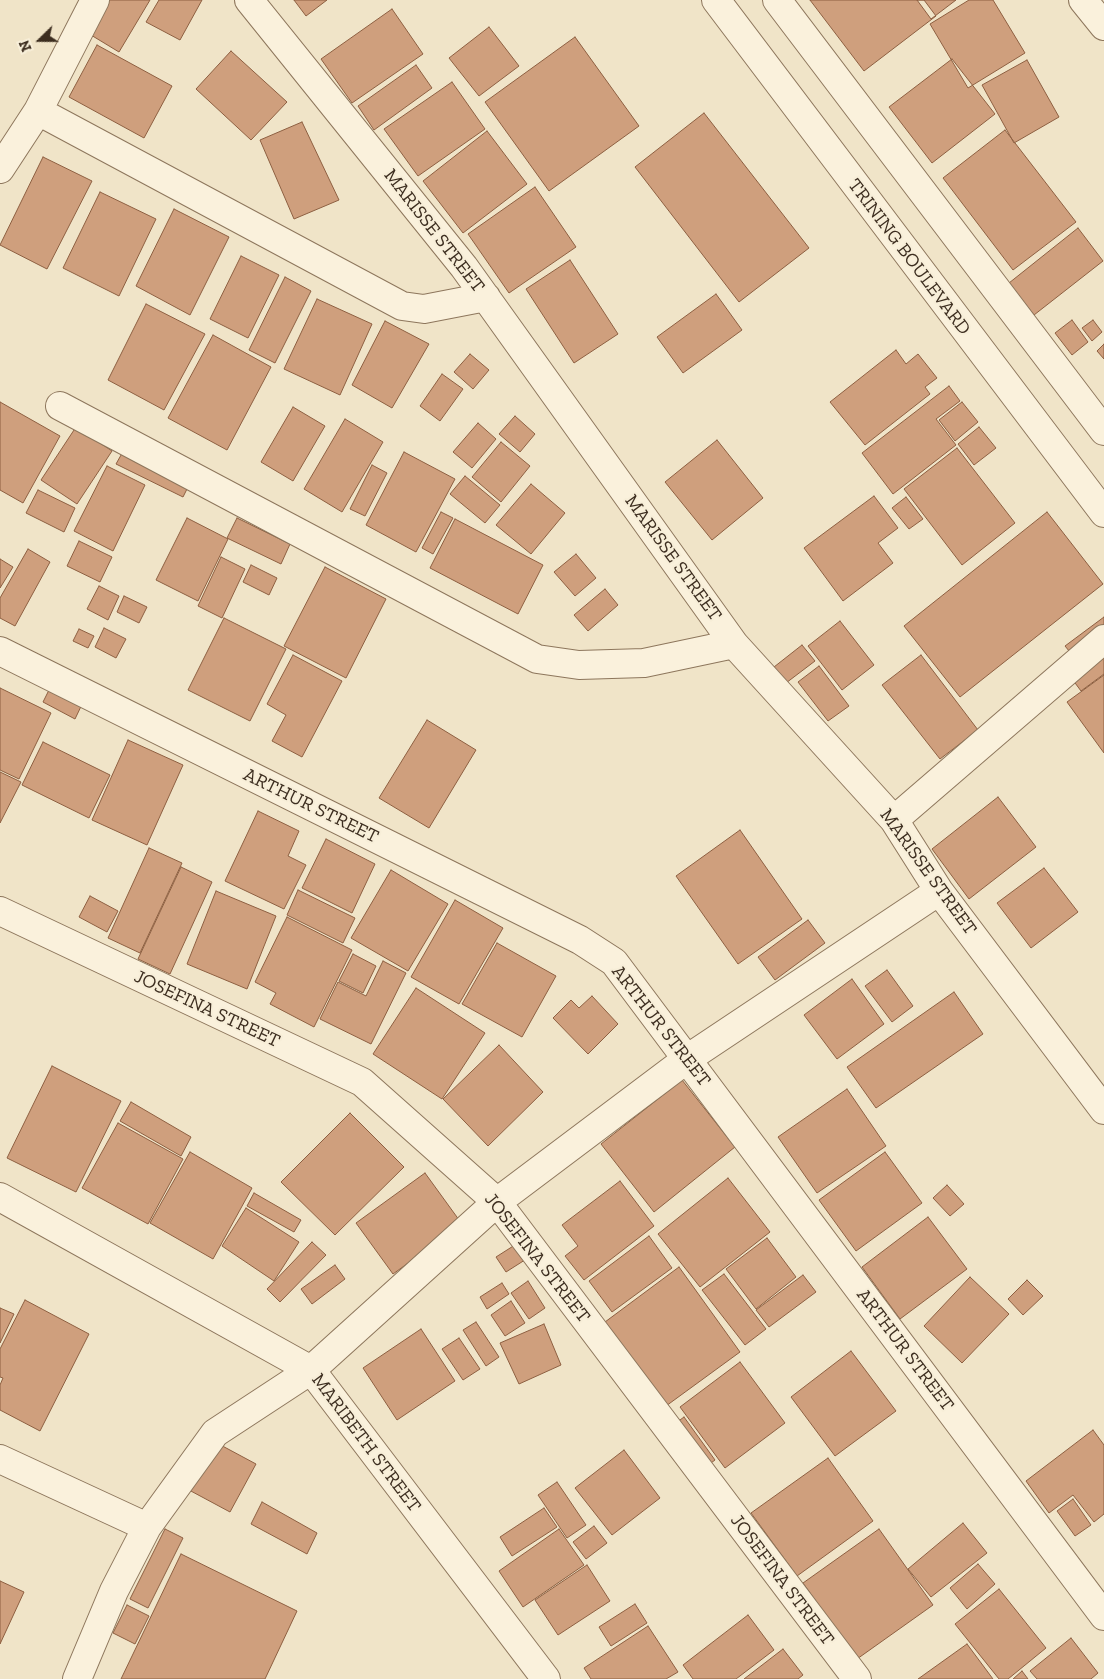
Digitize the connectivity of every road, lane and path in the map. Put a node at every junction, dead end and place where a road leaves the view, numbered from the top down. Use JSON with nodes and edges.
{"nodes":[{"id":1,"x":96,"y":0,"type":"edge"},
{"id":2,"x":249,"y":0,"type":"edge"},
{"id":3,"x":716,"y":0,"type":"edge"},
{"id":4,"x":778,"y":0,"type":"edge"},
{"id":5,"x":1083,"y":0,"type":"edge"},
{"id":6,"x":1104,"y":26,"type":"edge"},
{"id":7,"x":38,"y":111,"type":"junction"},
{"id":8,"x":0,"y":169,"type":"edge"},
{"id":9,"x":486,"y":297,"type":"junction"},
{"id":10,"x":60,"y":406,"type":"dead end"},
{"id":11,"x":1104,"y":431,"type":"edge"},
{"id":12,"x":1104,"y":513,"type":"edge"},
{"id":13,"x":1104,"y":640,"type":"edge"},
{"id":14,"x":734,"y":644,"type":"junction"},
{"id":15,"x":0,"y":651,"type":"edge"},
{"id":16,"x":894,"y":820,"type":"junction"},
{"id":17,"x":939,"y":891,"type":"junction"},
{"id":18,"x":0,"y":911,"type":"edge"},
{"id":19,"x":688,"y":1059,"type":"junction"},
{"id":20,"x":1104,"y":1110,"type":"edge"},
{"id":21,"x":0,"y":1197,"type":"edge"},
{"id":22,"x":497,"y":1202,"type":"junction"},
{"id":23,"x":311,"y":1370,"type":"junction"},
{"id":24,"x":0,"y":1459,"type":"edge"},
{"id":25,"x":147,"y":1527,"type":"junction"},
{"id":26,"x":1104,"y":1616,"type":"edge"},
{"id":27,"x":77,"y":1679,"type":"edge"},
{"id":28,"x":546,"y":1679,"type":"edge"},
{"id":29,"x":857,"y":1679,"type":"edge"}],
"edges":[{"from":1,"to":7,"type":"street"},
{"from":2,"to":9,"type":"street","name":"MARISSE STREET"},
{"from":3,"to":12,"type":"street","name":"TRINING BOULEVARD"},
{"from":4,"to":11,"type":"street"},
{"from":5,"to":6,"type":"street"},
{"from":7,"to":8,"type":"street"},
{"from":7,"to":9,"type":"street"},
{"from":9,"to":14,"type":"street","name":"MARISSE STREET"},
{"from":10,"to":14,"type":"street"},
{"from":13,"to":16,"type":"street"},
{"from":14,"to":16,"type":"street","name":"MARISSE STREET"},
{"from":15,"to":19,"type":"street","name":"ARTHUR STREET"},
{"from":16,"to":17,"type":"street","name":"MARISSE STREET"},
{"from":17,"to":19,"type":"street"},
{"from":17,"to":20,"type":"street","name":"MARISSE STREET"},
{"from":18,"to":22,"type":"street","name":"JOSEFINA STREET"},
{"from":19,"to":22,"type":"street"},
{"from":19,"to":26,"type":"street","name":"ARTHUR STREET"},
{"from":21,"to":23,"type":"street","name":"MARIBETH STREET"},
{"from":22,"to":23,"type":"street"},
{"from":22,"to":29,"type":"street","name":"JOSEFINA STREET"},
{"from":23,"to":25,"type":"street"},
{"from":23,"to":28,"type":"street","name":"MARIBETH STREET"},
{"from":24,"to":25,"type":"street"},
{"from":25,"to":27,"type":"street"}]}
